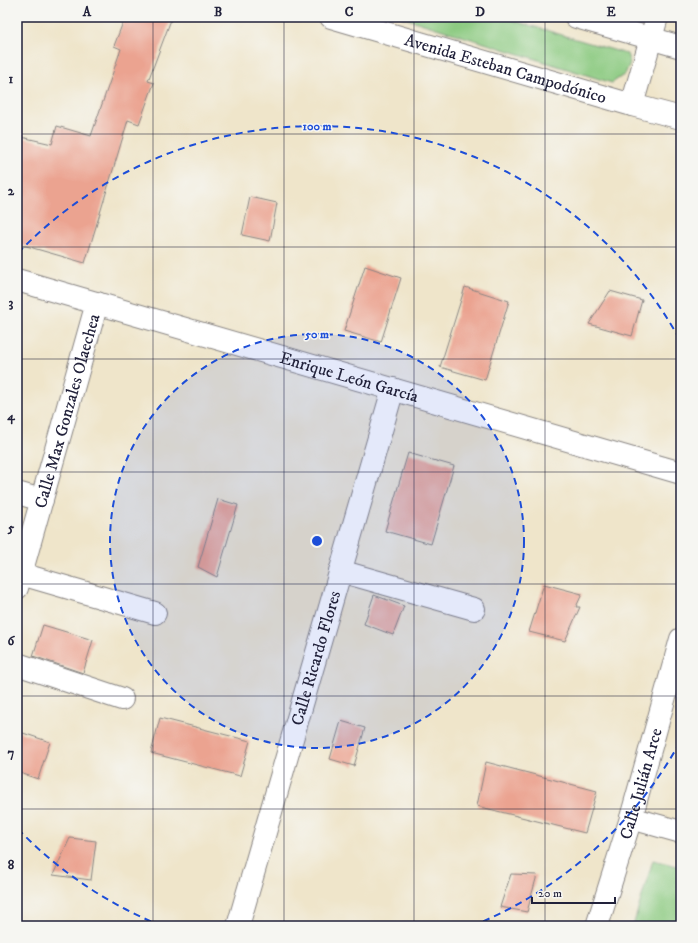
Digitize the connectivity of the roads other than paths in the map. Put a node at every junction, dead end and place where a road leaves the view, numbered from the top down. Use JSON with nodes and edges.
{"nodes":[{"id":1,"x":331,"y":17,"type":"edge"},
{"id":2,"x":576,"y":17,"type":"edge"},
{"id":3,"x":657,"y":17,"type":"edge"},
{"id":4,"x":651,"y":39,"type":"junction"},
{"id":5,"x":681,"y":46,"type":"edge"},
{"id":6,"x":632,"y":105,"type":"junction"},
{"id":7,"x":681,"y":118,"type":"edge"},
{"id":8,"x":17,"y":280,"type":"edge"},
{"id":9,"x":97,"y":303,"type":"junction"},
{"id":10,"x":393,"y":389,"type":"junction"},
{"id":11,"x":681,"y":473,"type":"edge"},
{"id":12,"x":17,"y":493,"type":"edge"},
{"id":13,"x":42,"y":500,"type":"junction"},
{"id":14,"x":340,"y":571,"type":"junction"},
{"id":15,"x":19,"y":581,"type":"edge"},
{"id":16,"x":474,"y":609,"type":"dead end"},
{"id":17,"x":155,"y":613,"type":"dead end"},
{"id":18,"x":681,"y":639,"type":"edge"},
{"id":19,"x":17,"y":664,"type":"edge"},
{"id":20,"x":122,"y":699,"type":"dead end"},
{"id":21,"x":631,"y":818,"type":"junction"},
{"id":22,"x":681,"y":832,"type":"edge"},
{"id":23,"x":238,"y":926,"type":"edge"},
{"id":24,"x":597,"y":926,"type":"edge"}],
"edges":[{"from":1,"to":6,"type":"street","name":"Avenida Esteban Campodónico"},
{"from":2,"to":4,"type":"street"},
{"from":3,"to":4,"type":"street"},
{"from":4,"to":5,"type":"street"},
{"from":4,"to":6,"type":"street"},
{"from":6,"to":7,"type":"street","name":"Avenida Esteban Campodónico"},
{"from":8,"to":9,"type":"street","name":"Enrique León García"},
{"from":9,"to":10,"type":"street","name":"Enrique León García"},
{"from":9,"to":13,"type":"street","name":"Calle Max Gonzales Olaechea"},
{"from":10,"to":11,"type":"street","name":"Enrique León García"},
{"from":10,"to":14,"type":"street","name":"Calle Ricardo Flores"},
{"from":12,"to":13,"type":"street"},
{"from":13,"to":15,"type":"street","name":"Calle Max Gonzales Olaechea"},
{"from":14,"to":16,"type":"street"},
{"from":14,"to":23,"type":"street","name":"Calle Ricardo Flores"},
{"from":15,"to":17,"type":"street"},
{"from":18,"to":21,"type":"street","name":"Calle Julián Arce"},
{"from":19,"to":20,"type":"street"},
{"from":21,"to":22,"type":"street"},
{"from":21,"to":24,"type":"street","name":"Calle Julián Arce"}]}
